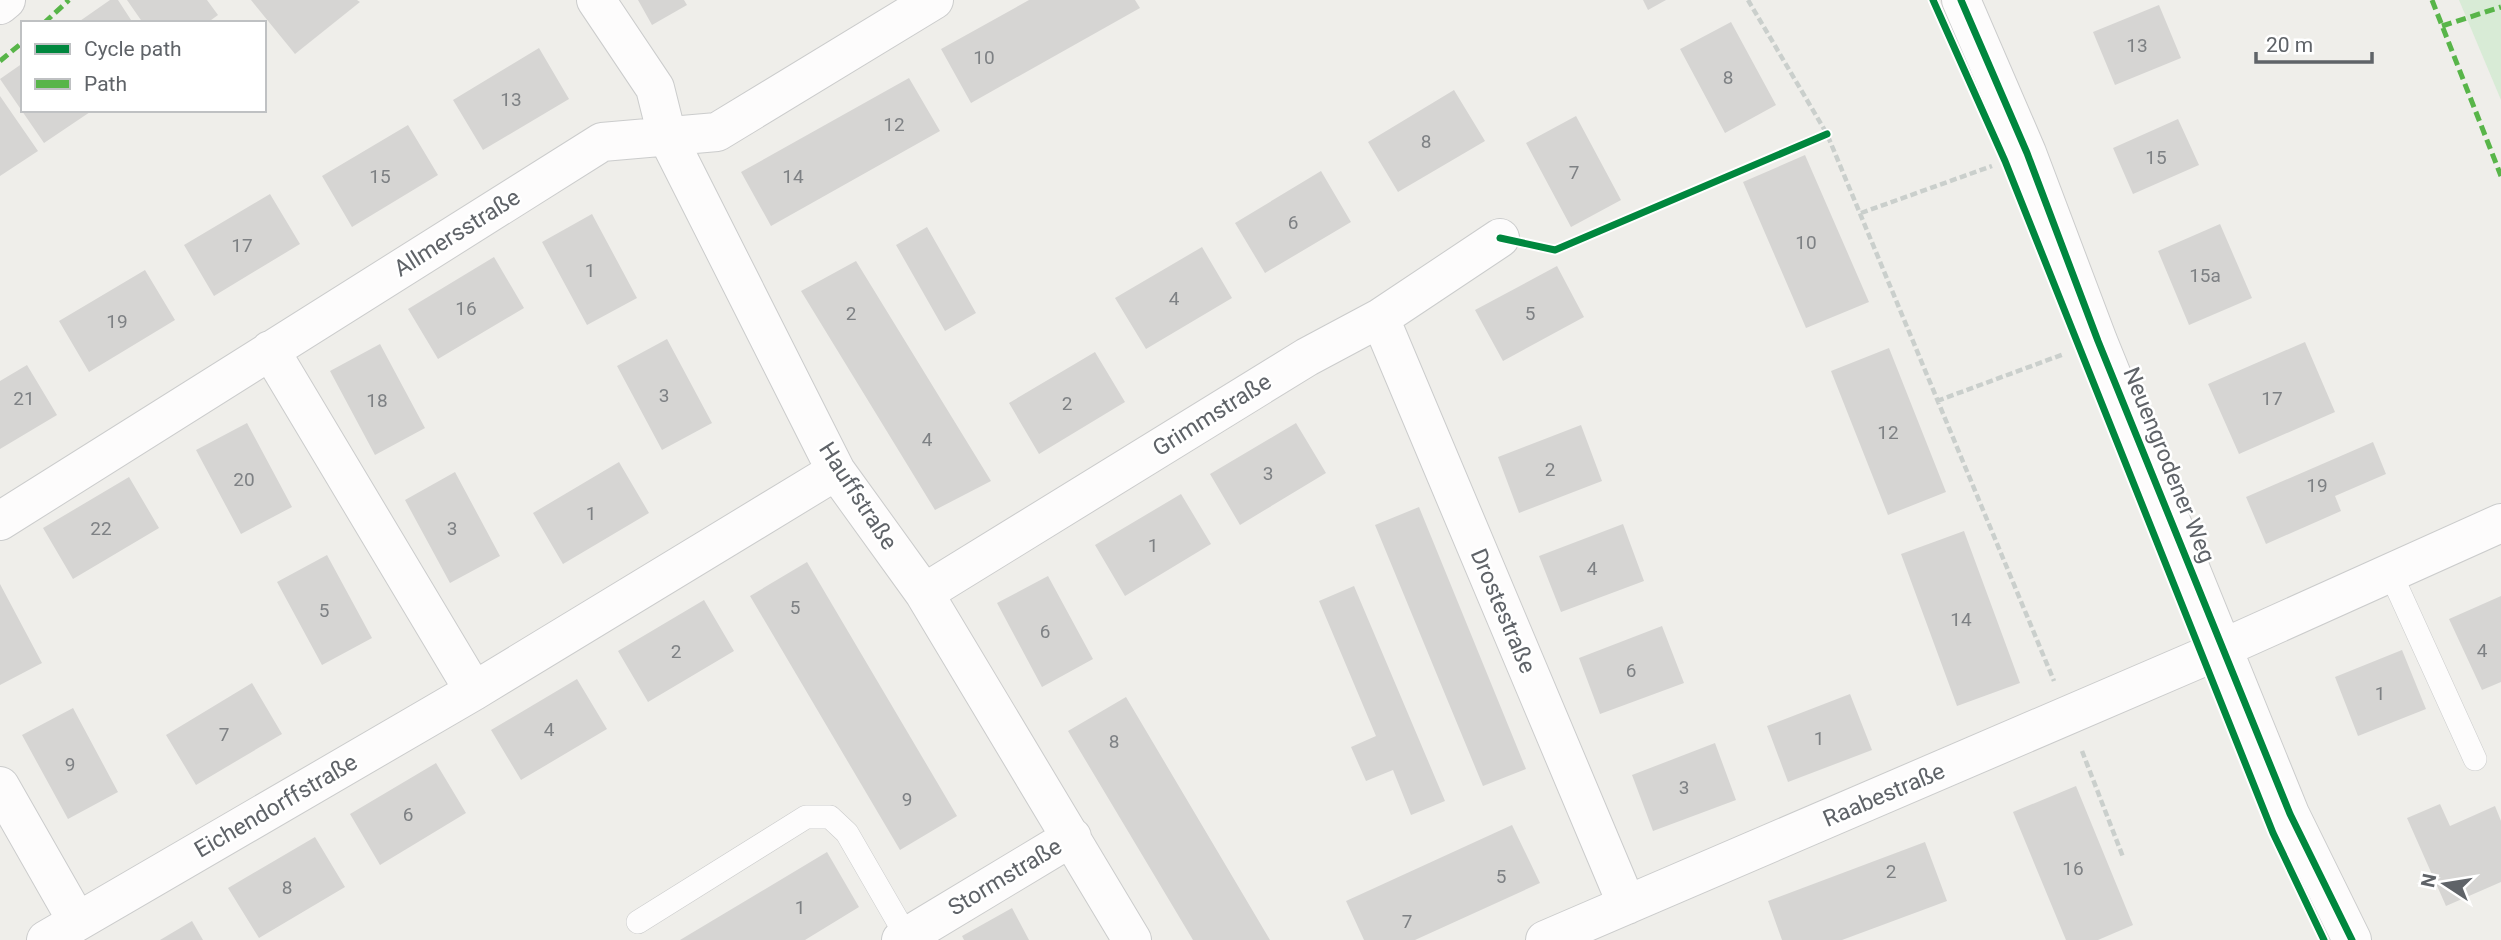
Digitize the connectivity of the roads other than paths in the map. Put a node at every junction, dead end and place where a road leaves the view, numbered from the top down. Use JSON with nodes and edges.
{"nodes":[{"id":1,"x":6,"y":0,"type":"edge"},
{"id":2,"x":596,"y":0,"type":"edge"},
{"id":3,"x":934,"y":0,"type":"edge"},
{"id":4,"x":1961,"y":0,"type":"edge"},
{"id":5,"x":0,"y":5,"type":"edge"},
{"id":6,"x":667,"y":136,"type":"junction"},
{"id":7,"x":1500,"y":238,"type":"dead end"},
{"id":8,"x":1380,"y":318,"type":"junction"},
{"id":9,"x":270,"y":350,"type":"junction"},
{"id":10,"x":836,"y":471,"type":"junction"},
{"id":11,"x":0,"y":522,"type":"edge"},
{"id":12,"x":2501,"y":523,"type":"edge"},
{"id":13,"x":2390,"y":572,"type":"junction"},
{"id":14,"x":924,"y":593,"type":"junction"},
{"id":15,"x":2222,"y":649,"type":"junction"},
{"id":16,"x":474,"y":691,"type":"junction"},
{"id":17,"x":2475,"y":759,"type":"dead end"},
{"id":18,"x":0,"y":786,"type":"edge"},
{"id":19,"x":1072,"y":836,"type":"junction"},
{"id":20,"x":1627,"y":905,"type":"junction"},
{"id":21,"x":638,"y":922,"type":"dead end"},
{"id":22,"x":61,"y":930,"type":"edge"},
{"id":23,"x":904,"y":938,"type":"edge"},
{"id":24,"x":1132,"y":940,"type":"edge"},
{"id":25,"x":1545,"y":940,"type":"edge"},
{"id":26,"x":2352,"y":940,"type":"edge"}],
"edges":[{"from":1,"to":5,"type":"street"},
{"from":2,"to":6,"type":"street","name":"Hauffstraße"},
{"from":3,"to":6,"type":"street","name":"Allmersstraße"},
{"from":4,"to":15,"type":"street","name":"Neuengrodener Weg"},
{"from":6,"to":9,"type":"street","name":"Allmersstraße"},
{"from":6,"to":10,"type":"street","name":"Hauffstraße"},
{"from":7,"to":8,"type":"street","name":"Grimmstraße"},
{"from":8,"to":14,"type":"street","name":"Grimmstraße"},
{"from":8,"to":20,"type":"street","name":"Drostestraße"},
{"from":9,"to":11,"type":"street","name":"Allmersstraße"},
{"from":9,"to":16,"type":"street"},
{"from":10,"to":14,"type":"street","name":"Hauffstraße"},
{"from":10,"to":16,"type":"street","name":"Eichendorffstraße"},
{"from":12,"to":13,"type":"street","name":"Raabestraße"},
{"from":13,"to":15,"type":"street","name":"Raabestraße"},
{"from":13,"to":17,"type":"lane"},
{"from":14,"to":19,"type":"street","name":"Hauffstraße"},
{"from":15,"to":20,"type":"street","name":"Raabestraße"},
{"from":15,"to":26,"type":"street","name":"Neuengrodener Weg"},
{"from":16,"to":22,"type":"street","name":"Eichendorffstraße"},
{"from":18,"to":22,"type":"street","name":"Eichendorffstraße"},
{"from":19,"to":23,"type":"street","name":"Stormstraße"},
{"from":19,"to":24,"type":"street","name":"Hauffstraße"},
{"from":20,"to":25,"type":"street","name":"Raabestraße"},
{"from":21,"to":23,"type":"lane"}]}
